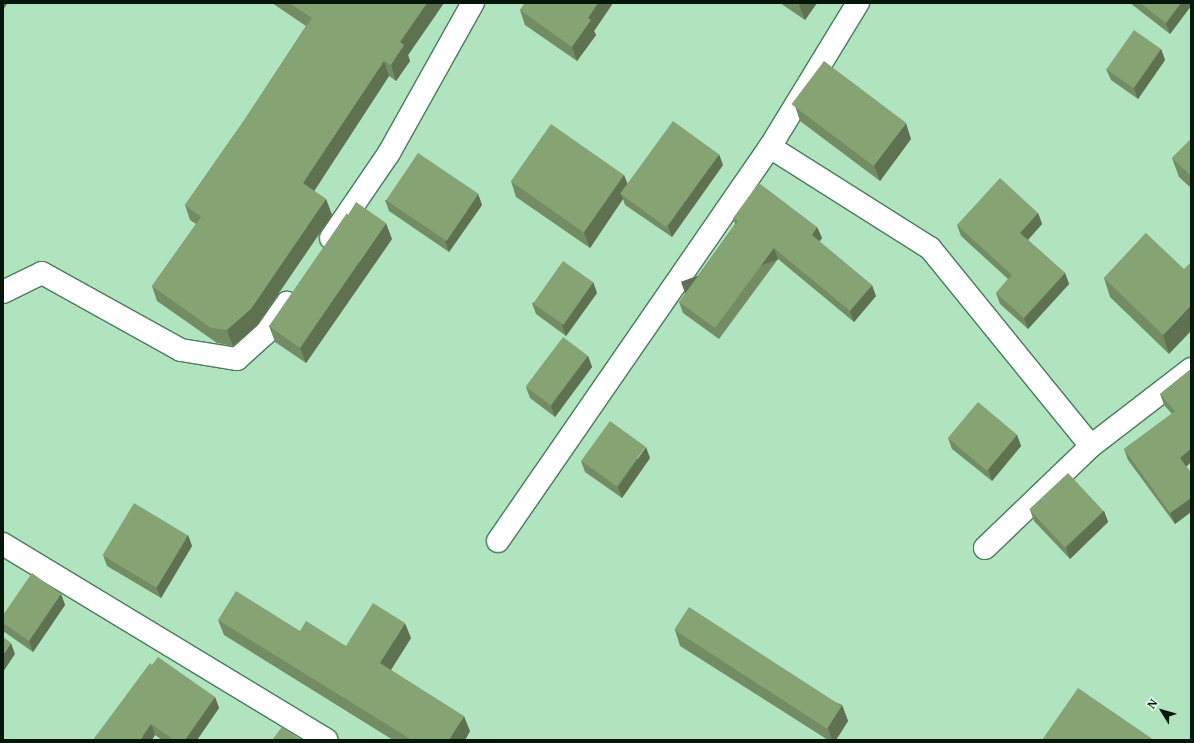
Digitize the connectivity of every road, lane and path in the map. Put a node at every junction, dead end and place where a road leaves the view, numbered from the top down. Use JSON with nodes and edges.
{"nodes":[{"id":1,"x":473,"y":3,"type":"edge"},
{"id":2,"x":858,"y":3,"type":"edge"},
{"id":3,"x":770,"y":147,"type":"junction"},
{"id":4,"x":319,"y":256,"type":"edge"},
{"id":5,"x":297,"y":288,"type":"edge"},
{"id":6,"x":3,"y":292,"type":"edge"},
{"id":7,"x":1191,"y":369,"type":"edge"},
{"id":8,"x":1091,"y":446,"type":"junction"},
{"id":9,"x":498,"y":541,"type":"dead end"},
{"id":10,"x":3,"y":544,"type":"edge"},
{"id":11,"x":985,"y":548,"type":"dead end"},
{"id":12,"x":326,"y":740,"type":"edge"}],
"edges":[{"from":1,"to":4,"type":"street"},
{"from":2,"to":3,"type":"street"},
{"from":3,"to":8,"type":"street"},
{"from":3,"to":9,"type":"street"},
{"from":5,"to":6,"type":"street"},
{"from":7,"to":8,"type":"street"},
{"from":8,"to":11,"type":"street"},
{"from":10,"to":12,"type":"street"}]}
